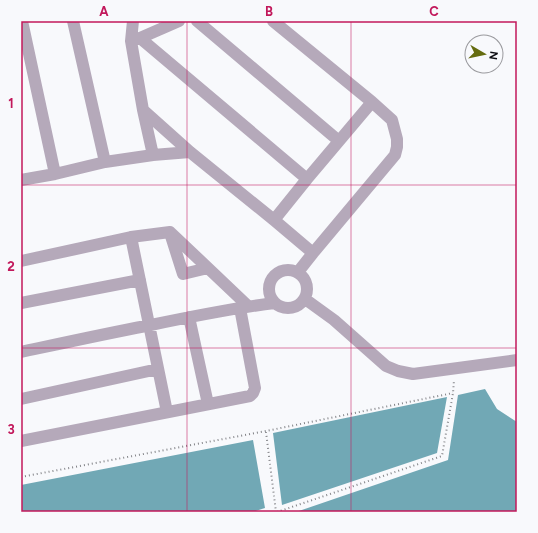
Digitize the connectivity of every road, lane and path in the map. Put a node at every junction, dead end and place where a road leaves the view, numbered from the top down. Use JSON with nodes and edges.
{"nodes":[{"id":1,"x":22,"y":21,"type":"edge"},
{"id":2,"x":73,"y":21,"type":"edge"},
{"id":3,"x":133,"y":21,"type":"edge"},
{"id":4,"x":179,"y":21,"type":"edge"},
{"id":5,"x":197,"y":21,"type":"edge"},
{"id":6,"x":273,"y":21,"type":"edge"},
{"id":7,"x":136,"y":39,"type":"junction"},
{"id":8,"x":372,"y":102,"type":"junction"},
{"id":9,"x":143,"y":110,"type":"junction"},
{"id":10,"x":339,"y":141,"type":"junction"},
{"id":11,"x":190,"y":152,"type":"junction"},
{"id":12,"x":153,"y":155,"type":"junction"},
{"id":13,"x":105,"y":162,"type":"junction"},
{"id":14,"x":55,"y":174,"type":"junction"},
{"id":15,"x":307,"y":179,"type":"junction"},
{"id":16,"x":21,"y":180,"type":"edge"},
{"id":17,"x":274,"y":220,"type":"junction"},
{"id":18,"x":170,"y":232,"type":"junction"},
{"id":19,"x":131,"y":237,"type":"junction"},
{"id":20,"x":313,"y":253,"type":"junction"},
{"id":21,"x":21,"y":261,"type":"edge"},
{"id":22,"x":208,"y":268,"type":"junction"},
{"id":23,"x":298,"y":272,"type":"junction"},
{"id":24,"x":140,"y":280,"type":"junction"},
{"id":25,"x":305,"y":299,"type":"junction"},
{"id":26,"x":21,"y":303,"type":"edge"},
{"id":27,"x":275,"y":303,"type":"junction"},
{"id":28,"x":244,"y":307,"type":"junction"},
{"id":29,"x":188,"y":317,"type":"junction"},
{"id":30,"x":149,"y":325,"type":"junction"},
{"id":31,"x":21,"y":352,"type":"edge"},
{"id":32,"x":517,"y":360,"type":"edge"},
{"id":33,"x":158,"y":369,"type":"junction"},
{"id":34,"x":455,"y":369,"type":"junction"},
{"id":35,"x":453,"y":394,"type":"junction"},
{"id":36,"x":21,"y":399,"type":"edge"},
{"id":37,"x":208,"y":404,"type":"junction"},
{"id":38,"x":167,"y":412,"type":"junction"},
{"id":39,"x":266,"y":431,"type":"junction"},
{"id":40,"x":21,"y":441,"type":"edge"},
{"id":41,"x":21,"y":477,"type":"edge"},
{"id":42,"x":277,"y":512,"type":"edge"}],
"edges":[{"from":1,"to":14,"type":"street"},
{"from":2,"to":13,"type":"street"},
{"from":3,"to":7,"type":"street"},
{"from":4,"to":7,"type":"street"},
{"from":5,"to":10,"type":"street"},
{"from":6,"to":8,"type":"street"},
{"from":7,"to":9,"type":"street"},
{"from":7,"to":15,"type":"street"},
{"from":8,"to":10,"type":"street"},
{"from":8,"to":20,"type":"street"},
{"from":9,"to":11,"type":"street"},
{"from":9,"to":12,"type":"street"},
{"from":10,"to":15,"type":"street"},
{"from":11,"to":12,"type":"street"},
{"from":11,"to":17,"type":"street"},
{"from":12,"to":13,"type":"street"},
{"from":13,"to":14,"type":"street"},
{"from":14,"to":16,"type":"street"},
{"from":15,"to":17,"type":"street"},
{"from":17,"to":20,"type":"street"},
{"from":18,"to":19,"type":"street"},
{"from":18,"to":22,"type":"street"},
{"from":18,"to":22,"type":"street"},
{"from":19,"to":21,"type":"street"},
{"from":19,"to":24,"type":"street"},
{"from":20,"to":23,"type":"street"},
{"from":22,"to":28,"type":"street"},
{"from":23,"to":25,"type":"street"},
{"from":23,"to":27,"type":"street"},
{"from":24,"to":26,"type":"street"},
{"from":24,"to":30,"type":"street"},
{"from":25,"to":27,"type":"street"},
{"from":25,"to":34,"type":"street"},
{"from":27,"to":28,"type":"street"},
{"from":28,"to":29,"type":"street"},
{"from":28,"to":37,"type":"street"},
{"from":29,"to":30,"type":"street"},
{"from":29,"to":37,"type":"street"},
{"from":30,"to":31,"type":"street"},
{"from":30,"to":33,"type":"street"},
{"from":32,"to":34,"type":"street"},
{"from":33,"to":36,"type":"street"},
{"from":33,"to":38,"type":"street"},
{"from":34,"to":35,"type":"path"},
{"from":35,"to":39,"type":"path"},
{"from":35,"to":42,"type":"path"},
{"from":37,"to":38,"type":"street"},
{"from":38,"to":40,"type":"street"},
{"from":39,"to":41,"type":"path"},
{"from":39,"to":42,"type":"path"}]}
